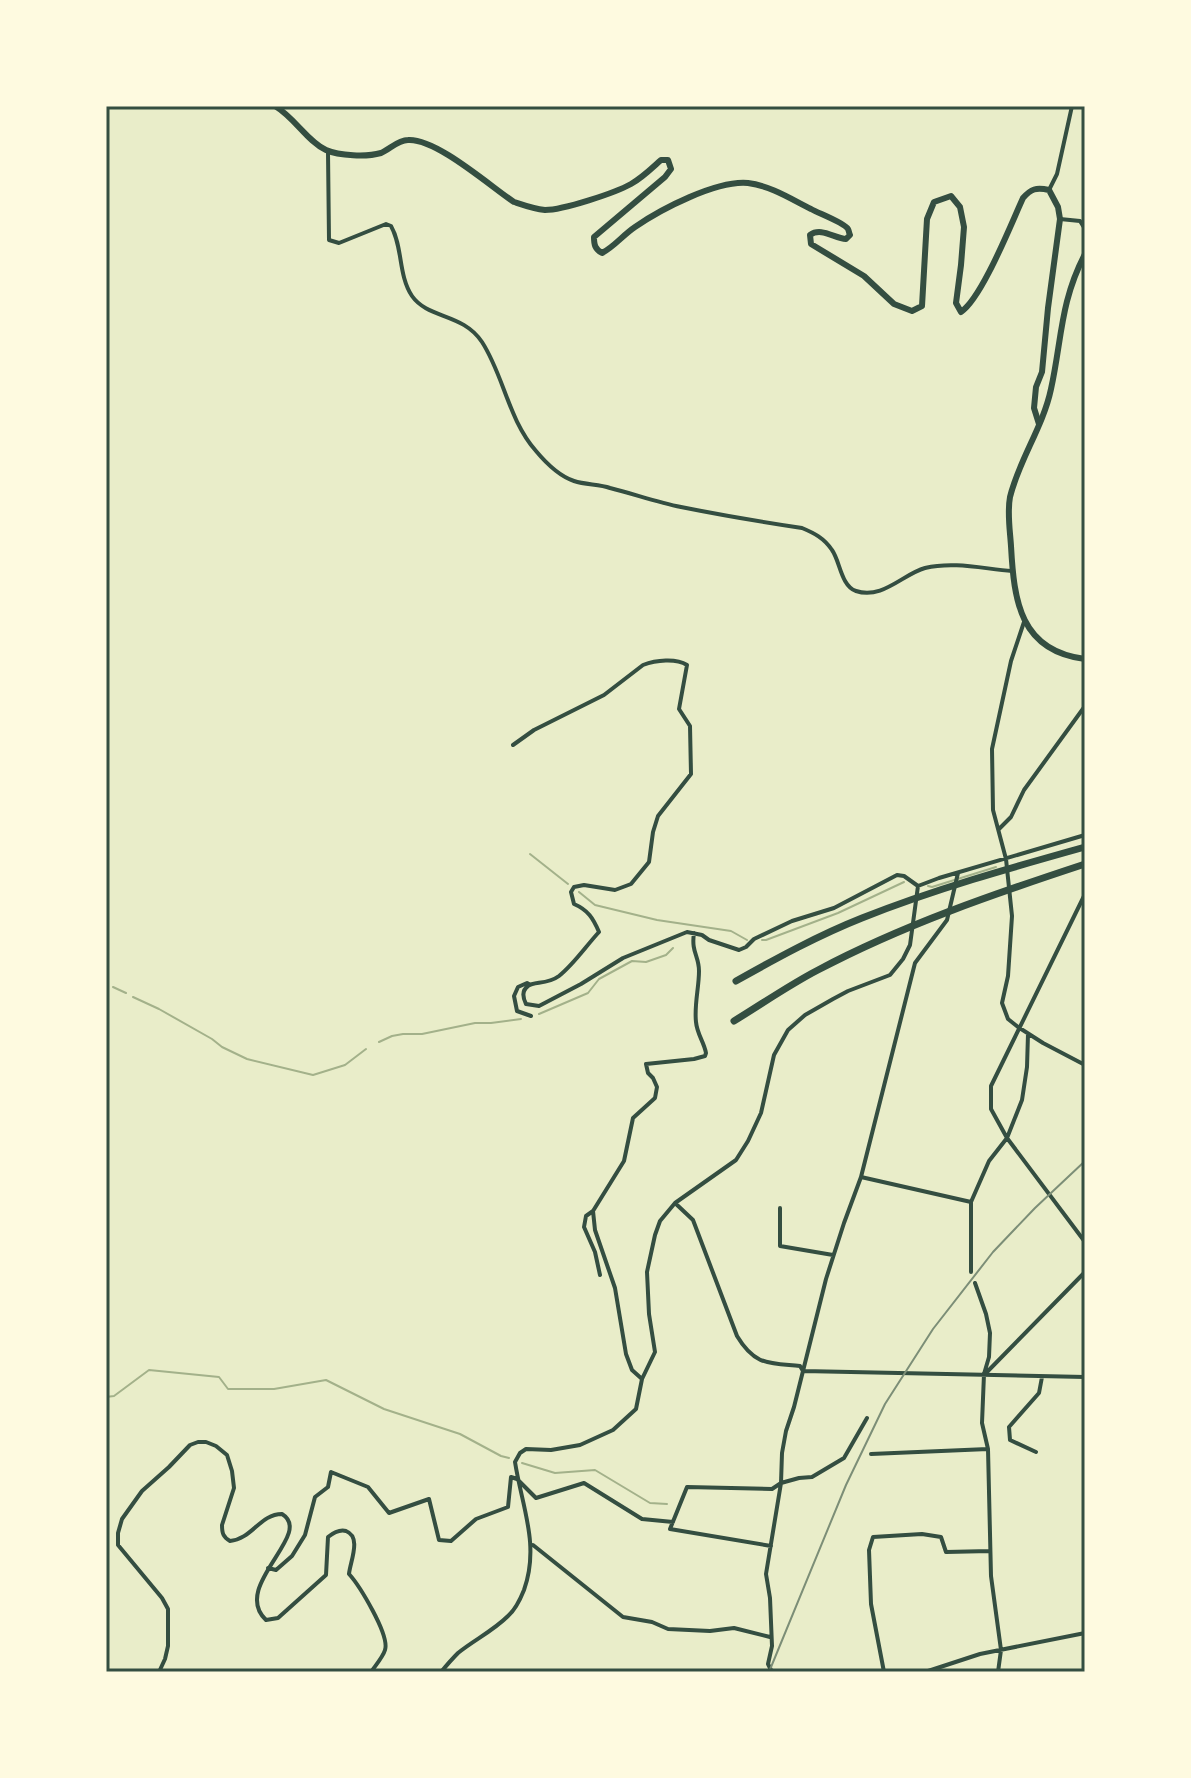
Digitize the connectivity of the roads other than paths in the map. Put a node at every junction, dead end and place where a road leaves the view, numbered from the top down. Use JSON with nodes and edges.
{"nodes":[{"id":1,"x":275,"y":106,"type":"edge"},
{"id":2,"x":1072,"y":106,"type":"edge"},
{"id":3,"x":328,"y":152,"type":"junction"},
{"id":4,"x":1049,"y":190,"type":"junction"},
{"id":5,"x":1060,"y":219,"type":"junction"},
{"id":6,"x":1085,"y":229,"type":"edge"},
{"id":7,"x":1085,"y":254,"type":"edge"},
{"id":8,"x":1039,"y":424,"type":"junction"},
{"id":9,"x":1012,"y":571,"type":"junction"},
{"id":10,"x":1024,"y":622,"type":"junction"},
{"id":11,"x":1085,"y":659,"type":"edge"},
{"id":12,"x":1085,"y":706,"type":"edge"},
{"id":13,"x":513,"y":745,"type":"dead end"},
{"id":14,"x":999,"y":829,"type":"junction"},
{"id":15,"x":1085,"y":835,"type":"edge"},
{"id":16,"x":1085,"y":847,"type":"edge"},
{"id":17,"x":1006,"y":859,"type":"junction"},
{"id":18,"x":1085,"y":864,"type":"edge"},
{"id":19,"x":958,"y":873,"type":"junction"},
{"id":20,"x":918,"y":886,"type":"junction"},
{"id":21,"x":1085,"y":894,"type":"edge"},
{"id":22,"x":694,"y":933,"type":"junction"},
{"id":23,"x":736,"y":981,"type":"dead end"},
{"id":24,"x":530,"y":985,"type":"junction"},
{"id":25,"x":531,"y":1016,"type":"dead end"},
{"id":26,"x":734,"y":1021,"type":"dead end"},
{"id":27,"x":1018,"y":1027,"type":"junction"},
{"id":28,"x":1028,"y":1034,"type":"junction"},
{"id":29,"x":1085,"y":1065,"type":"edge"},
{"id":30,"x":1007,"y":1138,"type":"junction"},
{"id":31,"x":861,"y":1177,"type":"junction"},
{"id":32,"x":971,"y":1202,"type":"junction"},
{"id":33,"x":675,"y":1203,"type":"junction"},
{"id":34,"x":780,"y":1208,"type":"dead end"},
{"id":35,"x":593,"y":1211,"type":"junction"},
{"id":36,"x":1085,"y":1242,"type":"edge"},
{"id":37,"x":833,"y":1255,"type":"junction"},
{"id":38,"x":971,"y":1272,"type":"dead end"},
{"id":39,"x":1085,"y":1272,"type":"edge"},
{"id":40,"x":600,"y":1275,"type":"dead end"},
{"id":41,"x":975,"y":1283,"type":"dead end"},
{"id":42,"x":803,"y":1371,"type":"junction"},
{"id":43,"x":984,"y":1374,"type":"junction"},
{"id":44,"x":1042,"y":1377,"type":"junction"},
{"id":45,"x":1085,"y":1377,"type":"edge"},
{"id":46,"x":642,"y":1379,"type":"junction"},
{"id":47,"x":867,"y":1418,"type":"dead end"},
{"id":48,"x":988,"y":1449,"type":"junction"},
{"id":49,"x":1036,"y":1452,"type":"dead end"},
{"id":50,"x":871,"y":1454,"type":"dead end"},
{"id":51,"x":517,"y":1479,"type":"junction"},
{"id":52,"x":781,"y":1483,"type":"junction"},
{"id":53,"x":673,"y":1522,"type":"junction"},
{"id":54,"x":532,"y":1545,"type":"junction"},
{"id":55,"x":771,"y":1546,"type":"junction"},
{"id":56,"x":990,"y":1551,"type":"junction"},
{"id":57,"x":268,"y":1568,"type":"junction"},
{"id":58,"x":1085,"y":1633,"type":"edge"},
{"id":59,"x":770,"y":1637,"type":"junction"},
{"id":60,"x":1001,"y":1650,"type":"junction"},
{"id":61,"x":159,"y":1672,"type":"edge"},
{"id":62,"x":371,"y":1672,"type":"edge"},
{"id":63,"x":441,"y":1672,"type":"edge"},
{"id":64,"x":772,"y":1672,"type":"edge"},
{"id":65,"x":884,"y":1672,"type":"edge"},
{"id":66,"x":925,"y":1672,"type":"edge"},
{"id":67,"x":998,"y":1672,"type":"edge"}],
"edges":[{"from":1,"to":3,"type":"main road"},
{"from":2,"to":4,"type":"street"},
{"from":3,"to":4,"type":"main road"},
{"from":3,"to":9,"type":"street"},
{"from":4,"to":5,"type":"main road"},
{"from":5,"to":6,"type":"street"},
{"from":5,"to":8,"type":"main road"},
{"from":7,"to":8,"type":"main road"},
{"from":8,"to":9,"type":"main road"},
{"from":9,"to":10,"type":"main road"},
{"from":10,"to":11,"type":"main road"},
{"from":10,"to":14,"type":"street"},
{"from":12,"to":14,"type":"street"},
{"from":13,"to":24,"type":"street"},
{"from":14,"to":17,"type":"street"},
{"from":15,"to":17,"type":"street"},
{"from":16,"to":23,"type":"highway"},
{"from":17,"to":19,"type":"street"},
{"from":17,"to":27,"type":"street"},
{"from":18,"to":26,"type":"highway"},
{"from":19,"to":20,"type":"street"},
{"from":19,"to":31,"type":"street"},
{"from":20,"to":22,"type":"street"},
{"from":20,"to":33,"type":"street"},
{"from":21,"to":27,"type":"street"},
{"from":22,"to":24,"type":"street"},
{"from":22,"to":35,"type":"street"},
{"from":24,"to":25,"type":"street"},
{"from":27,"to":28,"type":"street"},
{"from":27,"to":30,"type":"street"},
{"from":28,"to":29,"type":"street"},
{"from":28,"to":30,"type":"street"},
{"from":30,"to":32,"type":"street"},
{"from":30,"to":36,"type":"street"},
{"from":31,"to":32,"type":"street"},
{"from":31,"to":37,"type":"street"},
{"from":32,"to":38,"type":"street"},
{"from":33,"to":42,"type":"street"},
{"from":33,"to":46,"type":"street"},
{"from":34,"to":37,"type":"street"},
{"from":35,"to":40,"type":"street"},
{"from":35,"to":46,"type":"street"},
{"from":37,"to":42,"type":"street"},
{"from":39,"to":43,"type":"street"},
{"from":41,"to":43,"type":"street"},
{"from":42,"to":43,"type":"street"},
{"from":42,"to":52,"type":"street"},
{"from":43,"to":44,"type":"street"},
{"from":43,"to":48,"type":"street"},
{"from":44,"to":45,"type":"street"},
{"from":44,"to":49,"type":"street"},
{"from":46,"to":51,"type":"street"},
{"from":47,"to":52,"type":"street"},
{"from":48,"to":50,"type":"street"},
{"from":48,"to":56,"type":"street"},
{"from":51,"to":53,"type":"street"},
{"from":51,"to":54,"type":"street"},
{"from":51,"to":57,"type":"street"},
{"from":52,"to":53,"type":"street"},
{"from":52,"to":55,"type":"street"},
{"from":53,"to":55,"type":"street"},
{"from":54,"to":59,"type":"street"},
{"from":54,"to":63,"type":"street"},
{"from":55,"to":59,"type":"street"},
{"from":56,"to":60,"type":"street"},
{"from":56,"to":65,"type":"street"},
{"from":57,"to":61,"type":"street"},
{"from":57,"to":62,"type":"street"},
{"from":58,"to":60,"type":"street"},
{"from":59,"to":64,"type":"street"},
{"from":60,"to":66,"type":"street"},
{"from":60,"to":67,"type":"street"}]}
